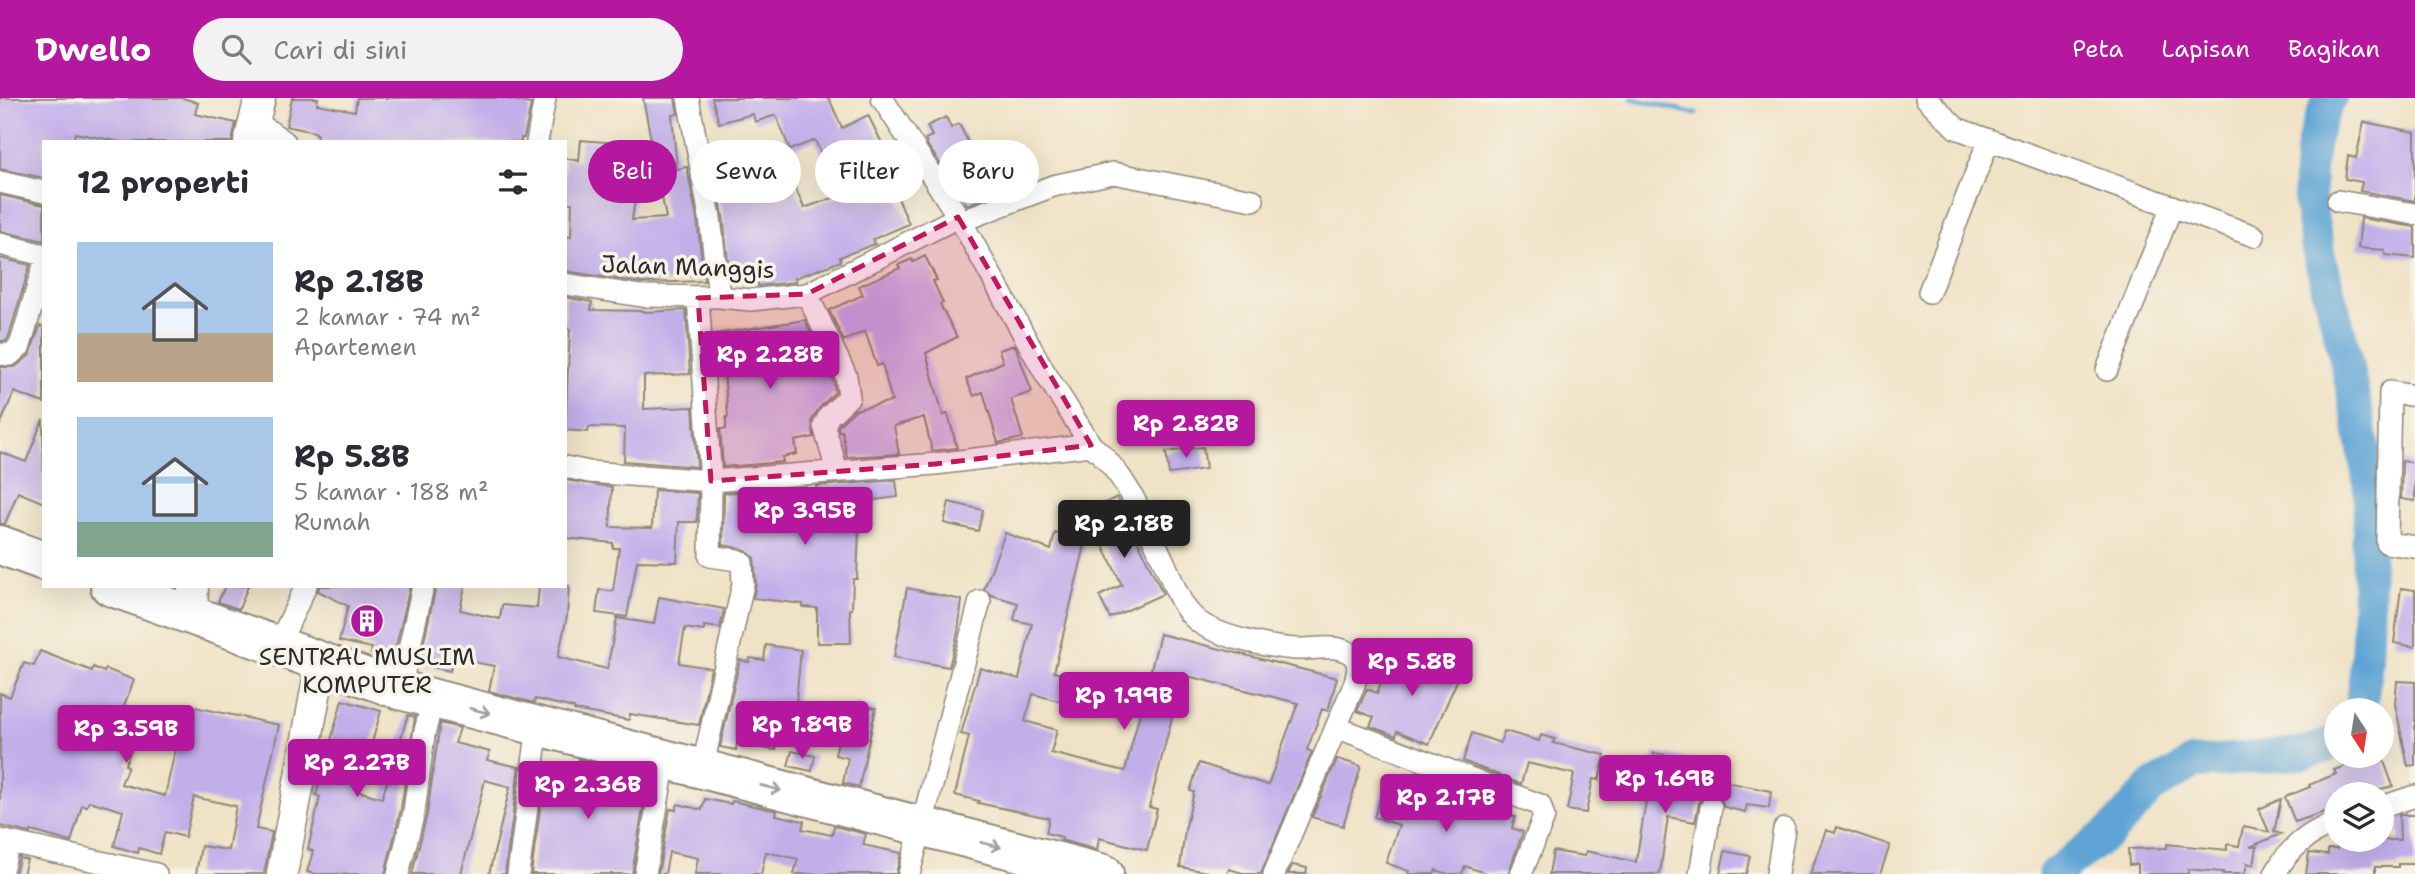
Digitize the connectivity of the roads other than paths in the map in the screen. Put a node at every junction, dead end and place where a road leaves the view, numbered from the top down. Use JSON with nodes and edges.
{"nodes":[{"id":1,"x":545,"y":98,"type":"edge"},
{"id":2,"x":688,"y":98,"type":"edge"},
{"id":3,"x":1926,"y":98,"type":"edge"},
{"id":4,"x":891,"y":100,"type":"edge"},
{"id":5,"x":253,"y":112,"type":"edge"},
{"id":6,"x":283,"y":140,"type":"edge"},
{"id":7,"x":537,"y":140,"type":"edge"},
{"id":8,"x":1989,"y":140,"type":"junction"},
{"id":9,"x":0,"y":181,"type":"edge"},
{"id":10,"x":42,"y":192,"type":"edge"},
{"id":11,"x":1253,"y":200,"type":"dead end"},
{"id":12,"x":2338,"y":201,"type":"dead end"},
{"id":13,"x":2172,"y":206,"type":"junction"},
{"id":14,"x":2415,"y":214,"type":"edge"},
{"id":15,"x":959,"y":219,"type":"junction"},
{"id":16,"x":2254,"y":236,"type":"dead end"},
{"id":17,"x":0,"y":244,"type":"edge"},
{"id":18,"x":42,"y":255,"type":"edge"},
{"id":19,"x":42,"y":272,"type":"edge"},
{"id":20,"x":567,"y":284,"type":"edge"},
{"id":21,"x":1929,"y":292,"type":"dead end"},
{"id":22,"x":807,"y":294,"type":"junction"},
{"id":23,"x":708,"y":297,"type":"junction"},
{"id":24,"x":0,"y":354,"type":"edge"},
{"id":25,"x":2107,"y":370,"type":"dead end"},
{"id":26,"x":2415,"y":396,"type":"edge"},
{"id":27,"x":1091,"y":445,"type":"junction"},
{"id":28,"x":567,"y":467,"type":"edge"},
{"id":29,"x":837,"y":471,"type":"junction"},
{"id":30,"x":711,"y":481,"type":"junction"},
{"id":31,"x":1,"y":547,"type":"edge"},
{"id":32,"x":2415,"y":547,"type":"edge"},
{"id":33,"x":42,"y":560,"type":"edge"},
{"id":34,"x":120,"y":588,"type":"edge"},
{"id":35,"x":305,"y":588,"type":"edge"},
{"id":36,"x":423,"y":588,"type":"edge"},
{"id":37,"x":980,"y":601,"type":"dead end"},
{"id":38,"x":192,"y":602,"type":"edge"},
{"id":39,"x":278,"y":648,"type":"junction"},
{"id":40,"x":321,"y":663,"type":"junction"},
{"id":41,"x":417,"y":694,"type":"junction"},
{"id":42,"x":538,"y":726,"type":"junction"},
{"id":43,"x":1336,"y":727,"type":"junction"},
{"id":44,"x":665,"y":760,"type":"junction"},
{"id":45,"x":702,"y":769,"type":"junction"},
{"id":46,"x":2415,"y":796,"type":"edge"},
{"id":47,"x":2394,"y":803,"type":"edge"},
{"id":48,"x":1711,"y":807,"type":"dead end"},
{"id":49,"x":922,"y":828,"type":"junction"},
{"id":50,"x":1784,"y":829,"type":"dead end"},
{"id":51,"x":2324,"y":829,"type":"edge"},
{"id":52,"x":4,"y":842,"type":"edge"},
{"id":53,"x":143,"y":873,"type":"edge"},
{"id":54,"x":1,"y":874,"type":"edge"},
{"id":55,"x":282,"y":874,"type":"edge"},
{"id":56,"x":398,"y":874,"type":"edge"},
{"id":57,"x":518,"y":874,"type":"edge"},
{"id":58,"x":645,"y":874,"type":"edge"},
{"id":59,"x":909,"y":874,"type":"edge"},
{"id":60,"x":1104,"y":874,"type":"edge"},
{"id":61,"x":1274,"y":874,"type":"edge"},
{"id":62,"x":1521,"y":874,"type":"edge"},
{"id":63,"x":1700,"y":874,"type":"edge"},
{"id":64,"x":1777,"y":874,"type":"edge"},
{"id":65,"x":2274,"y":874,"type":"edge"}],
"edges":[{"from":1,"to":7,"type":"street"},
{"from":2,"to":23,"type":"street"},
{"from":3,"to":8,"type":"street"},
{"from":4,"to":15,"type":"street"},
{"from":5,"to":6,"type":"street"},
{"from":8,"to":13,"type":"street"},
{"from":8,"to":21,"type":"street"},
{"from":9,"to":10,"type":"street"},
{"from":11,"to":15,"type":"street","name":"Jalan Manggis"},
{"from":12,"to":14,"type":"street"},
{"from":13,"to":16,"type":"street"},
{"from":13,"to":25,"type":"street"},
{"from":15,"to":22,"type":"street","name":"Jalan Manggis"},
{"from":15,"to":27,"type":"street"},
{"from":17,"to":18,"type":"street"},
{"from":19,"to":24,"type":"street"},
{"from":20,"to":23,"type":"street","name":"Jalan Manggis"},
{"from":22,"to":23,"type":"street","name":"Jalan Manggis"},
{"from":22,"to":29,"type":"street"},
{"from":23,"to":30,"type":"street"},
{"from":26,"to":32,"type":"street"},
{"from":27,"to":29,"type":"street"},
{"from":27,"to":43,"type":"street"},
{"from":28,"to":30,"type":"street"},
{"from":29,"to":30,"type":"street"},
{"from":30,"to":45,"type":"street"},
{"from":31,"to":33,"type":"highway"},
{"from":34,"to":38,"type":"highway"},
{"from":35,"to":39,"type":"street"},
{"from":36,"to":41,"type":"street"},
{"from":37,"to":49,"type":"street"},
{"from":38,"to":39,"type":"highway"},
{"from":39,"to":40,"type":"highway"},
{"from":40,"to":41,"type":"highway"},
{"from":40,"to":55,"type":"street"},
{"from":41,"to":42,"type":"highway","one_way":true},
{"from":41,"to":56,"type":"street"},
{"from":42,"to":44,"type":"highway"},
{"from":42,"to":57,"type":"street"},
{"from":43,"to":61,"type":"street"},
{"from":43,"to":62,"type":"street"},
{"from":44,"to":45,"type":"highway"},
{"from":44,"to":58,"type":"street"},
{"from":45,"to":49,"type":"highway","one_way":true},
{"from":46,"to":47,"type":"street"},
{"from":48,"to":63,"type":"street"},
{"from":49,"to":59,"type":"street"},
{"from":49,"to":60,"type":"highway","one_way":true},
{"from":50,"to":64,"type":"street"},
{"from":51,"to":65,"type":"street"},
{"from":52,"to":53,"type":"street"},
{"from":52,"to":54,"type":"street"}]}
